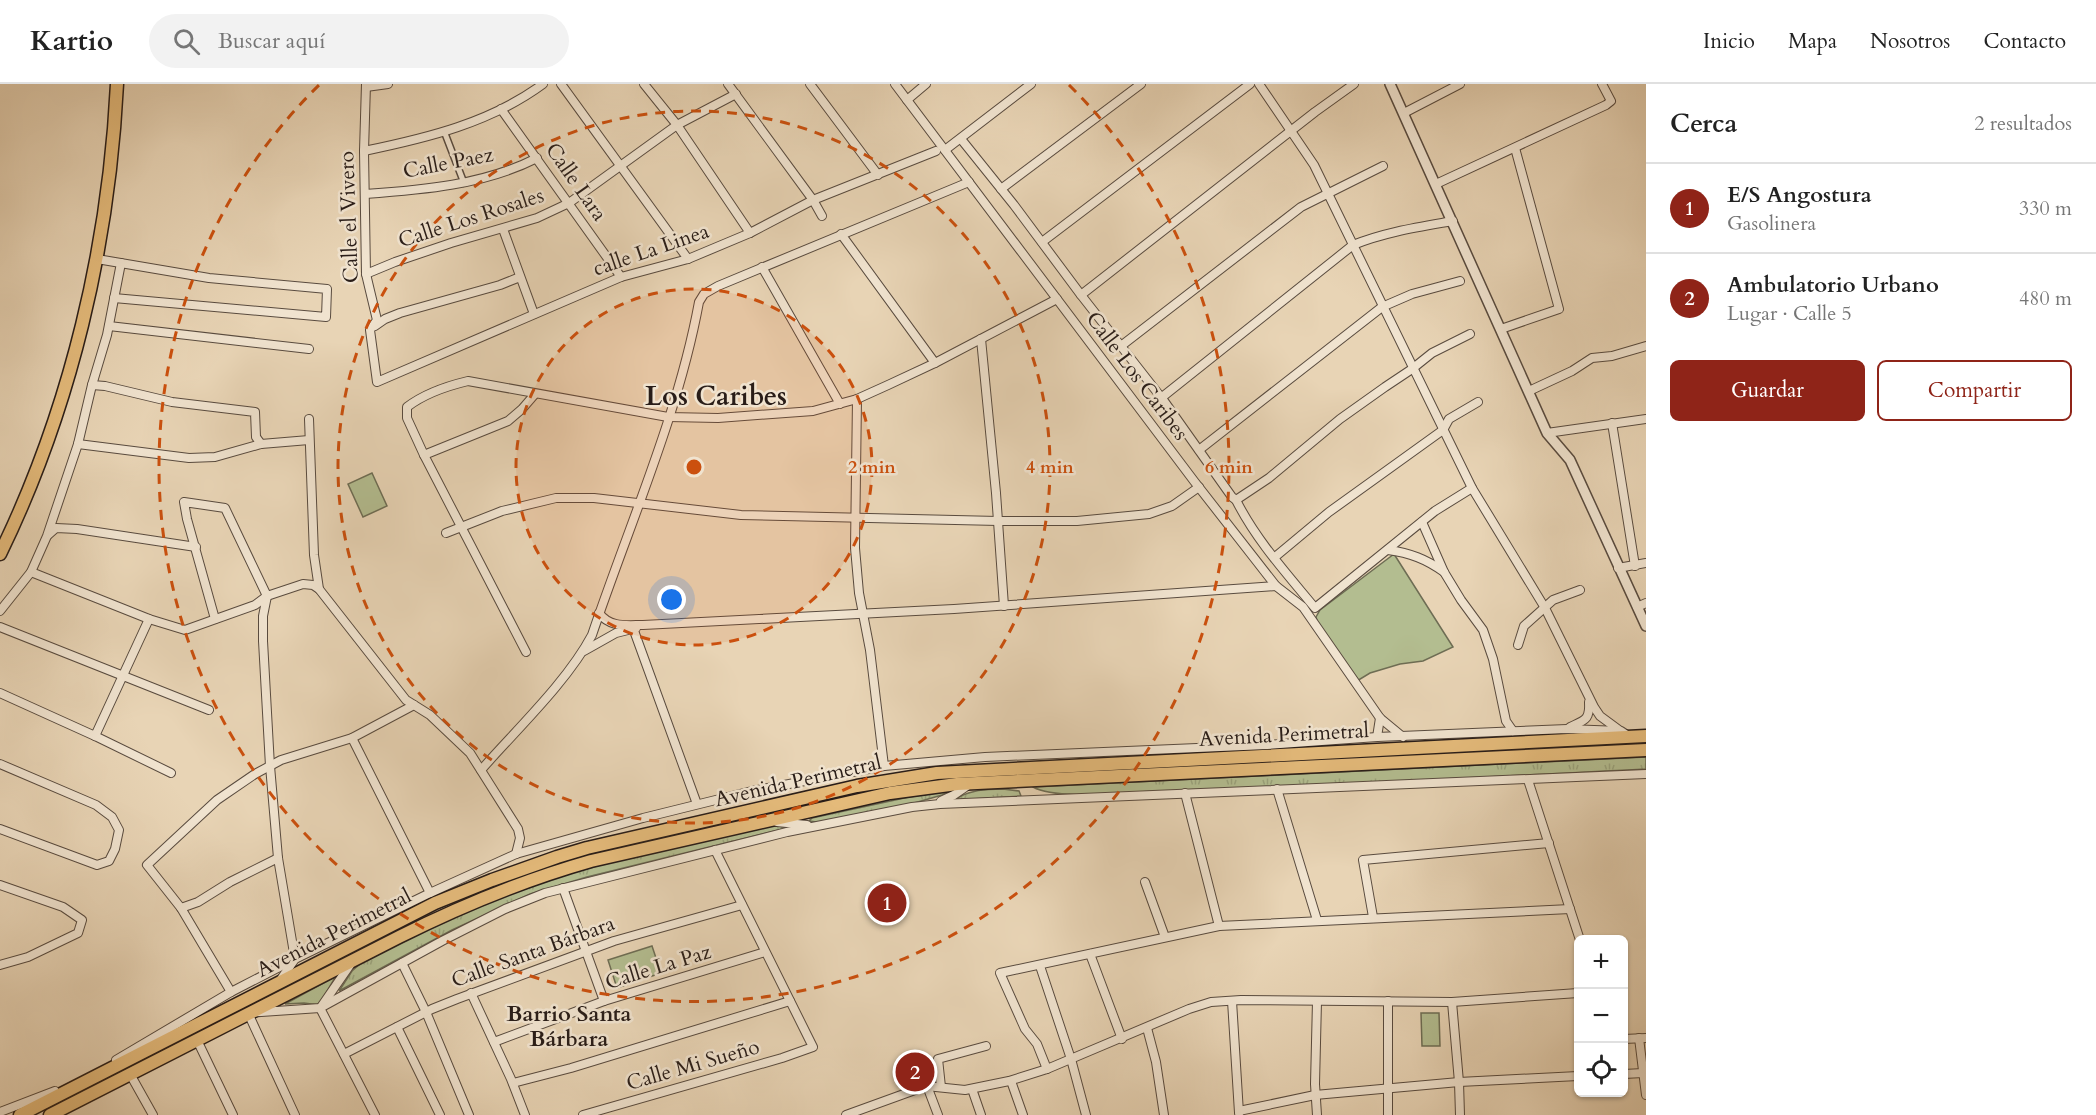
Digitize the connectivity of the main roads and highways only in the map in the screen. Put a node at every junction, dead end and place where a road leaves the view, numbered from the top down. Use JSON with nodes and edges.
{"nodes":[{"id":1,"x":117,"y":84,"type":"edge"},
{"id":2,"x":0,"y":554,"type":"edge"},
{"id":3,"x":1646,"y":736,"type":"edge"},
{"id":4,"x":1646,"y":750,"type":"edge"},
{"id":5,"x":20,"y":1115,"type":"edge"},
{"id":6,"x":50,"y":1115,"type":"edge"}],
"edges":[{"from":1,"to":2,"type":"main road"},
{"from":3,"to":5,"type":"main road","name":"Avenida Perimetral"},
{"from":4,"to":6,"type":"main road","name":"Avenida Perimetral"}]}
